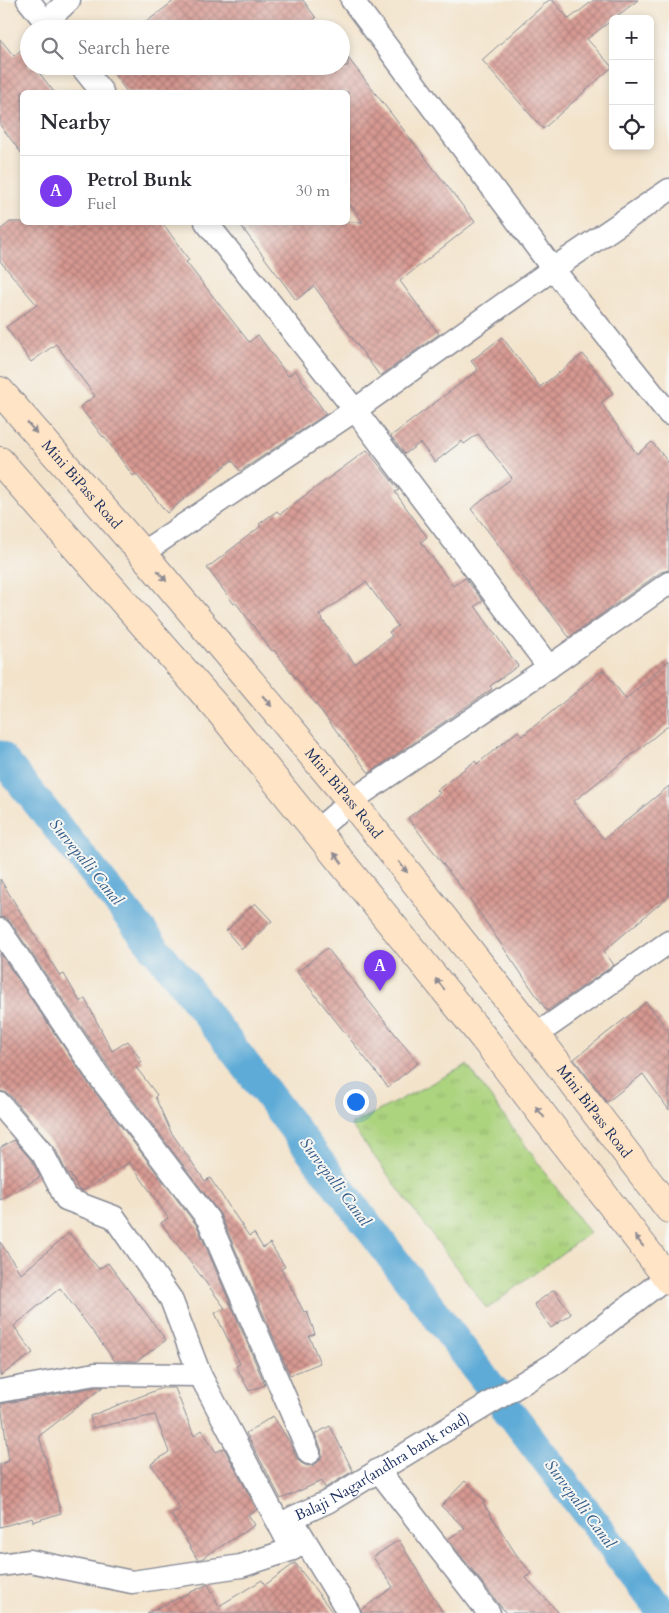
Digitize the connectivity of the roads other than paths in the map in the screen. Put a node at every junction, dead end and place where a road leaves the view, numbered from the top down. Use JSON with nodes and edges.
{"nodes":[{"id":1,"x":28,"y":0,"type":"edge"},
{"id":2,"x":69,"y":0,"type":"edge"},
{"id":3,"x":352,"y":0,"type":"edge"},
{"id":4,"x":44,"y":20,"type":"edge"},
{"id":5,"x":52,"y":20,"type":"edge"},
{"id":6,"x":88,"y":75,"type":"edge"},
{"id":7,"x":100,"y":90,"type":"edge"},
{"id":8,"x":669,"y":190,"type":"edge"},
{"id":9,"x":208,"y":225,"type":"edge"},
{"id":10,"x":553,"y":269,"type":"junction"},
{"id":11,"x":0,"y":391,"type":"edge"},
{"id":12,"x":355,"y":410,"type":"junction"},
{"id":13,"x":669,"y":414,"type":"edge"},
{"id":14,"x":0,"y":461,"type":"edge"},
{"id":15,"x":142,"y":553,"type":"junction"},
{"id":16,"x":669,"y":583,"type":"edge"},
{"id":17,"x":549,"y":667,"type":"junction"},
{"id":18,"x":351,"y":801,"type":"junction"},
{"id":19,"x":316,"y":831,"type":"junction"},
{"id":20,"x":0,"y":930,"type":"edge"},
{"id":21,"x":669,"y":942,"type":"edge"},
{"id":22,"x":536,"y":1035,"type":"junction"},
{"id":23,"x":0,"y":1104,"type":"edge"},
{"id":24,"x":669,"y":1209,"type":"edge"},
{"id":25,"x":668,"y":1278,"type":"edge"},
{"id":26,"x":200,"y":1375,"type":"junction"},
{"id":27,"x":0,"y":1391,"type":"edge"},
{"id":28,"x":310,"y":1453,"type":"dead end"},
{"id":29,"x":378,"y":1470,"type":"junction"},
{"id":30,"x":292,"y":1518,"type":"junction"},
{"id":31,"x":293,"y":1549,"type":"junction"},
{"id":32,"x":0,"y":1565,"type":"edge"},
{"id":33,"x":349,"y":1613,"type":"edge"},
{"id":34,"x":489,"y":1613,"type":"edge"}],
"edges":[{"from":1,"to":4,"type":"street"},
{"from":2,"to":5,"type":"street"},
{"from":3,"to":10,"type":"street"},
{"from":6,"to":7,"type":"street"},
{"from":8,"to":10,"type":"street"},
{"from":9,"to":12,"type":"street"},
{"from":10,"to":12,"type":"street"},
{"from":10,"to":13,"type":"street"},
{"from":11,"to":15,"type":"main road","name":"Mini BiPass Road","one_way":true},
{"from":12,"to":15,"type":"street"},
{"from":12,"to":17,"type":"street"},
{"from":14,"to":19,"type":"main road"},
{"from":15,"to":18,"type":"main road","name":"Mini BiPass Road","one_way":true},
{"from":16,"to":17,"type":"street"},
{"from":17,"to":18,"type":"street"},
{"from":18,"to":19,"type":"street"},
{"from":18,"to":22,"type":"main road","name":"Mini BiPass Road","one_way":true},
{"from":25,"to":19,"type":"main road","one_way":true},
{"from":20,"to":28,"type":"street"},
{"from":21,"to":22,"type":"street"},
{"from":22,"to":24,"type":"main road","name":"Mini BiPass Road"},
{"from":23,"to":26,"type":"street"},
{"from":25,"to":29,"type":"street","name":"Balaji Nagar(andhra bank road)"},
{"from":26,"to":27,"type":"street"},
{"from":26,"to":31,"type":"street"},
{"from":29,"to":30,"type":"street","name":"Balaji Nagar(andhra bank road)"},
{"from":29,"to":34,"type":"street"},
{"from":30,"to":31,"type":"street","name":"Balaji Nagar(andhra bank road)"},
{"from":30,"to":33,"type":"street"},
{"from":31,"to":32,"type":"street"}]}
